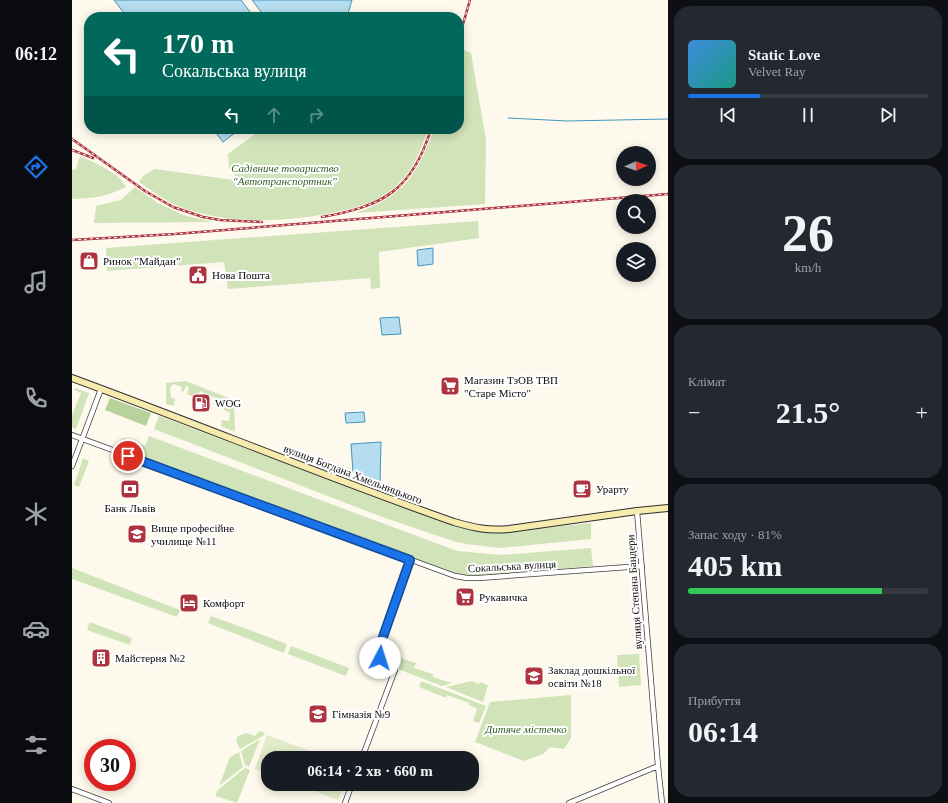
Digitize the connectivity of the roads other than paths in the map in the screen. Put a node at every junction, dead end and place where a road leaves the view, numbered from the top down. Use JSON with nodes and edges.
{"nodes":[{"id":1,"x":72,"y":378,"type":"edge"},
{"id":2,"x":101,"y":389,"type":"junction"},
{"id":3,"x":72,"y":435,"type":"edge"},
{"id":4,"x":82,"y":439,"type":"junction"},
{"id":5,"x":72,"y":466,"type":"edge"},
{"id":6,"x":668,"y":508,"type":"edge"},
{"id":7,"x":637,"y":512,"type":"junction"},
{"id":8,"x":410,"y":560,"type":"junction"},
{"id":9,"x":642,"y":566,"type":"junction"},
{"id":10,"x":365,"y":751,"type":"edge"},
{"id":11,"x":658,"y":766,"type":"junction"},
{"id":12,"x":72,"y":789,"type":"edge"},
{"id":13,"x":349,"y":791,"type":"edge"},
{"id":14,"x":109,"y":803,"type":"edge"},
{"id":15,"x":345,"y":803,"type":"edge"},
{"id":16,"x":569,"y":803,"type":"edge"},
{"id":17,"x":662,"y":803,"type":"edge"}],
"edges":[{"from":1,"to":2,"type":"street","name":"вулиця Богдана Хмельницького"},
{"from":2,"to":4,"type":"street"},
{"from":2,"to":7,"type":"street","name":"вулиця Богдана Хмельницького"},
{"from":3,"to":4,"type":"street","name":"Сокальська вулиця"},
{"from":4,"to":5,"type":"street"},
{"from":4,"to":8,"type":"street","name":"Сокальська вулиця"},
{"from":6,"to":7,"type":"street","name":"вулиця Богдана Хмельницького"},
{"from":7,"to":9,"type":"street","name":"вулиця Степана Бандери"},
{"from":8,"to":9,"type":"street","name":"Сокальська вулиця"},
{"from":8,"to":10,"type":"street"},
{"from":9,"to":11,"type":"street","name":"вулиця Степана Бандери"},
{"from":11,"to":16,"type":"street"},
{"from":11,"to":17,"type":"street","name":"вулиця Степана Бандери"},
{"from":12,"to":14,"type":"street"},
{"from":13,"to":15,"type":"street"}]}
